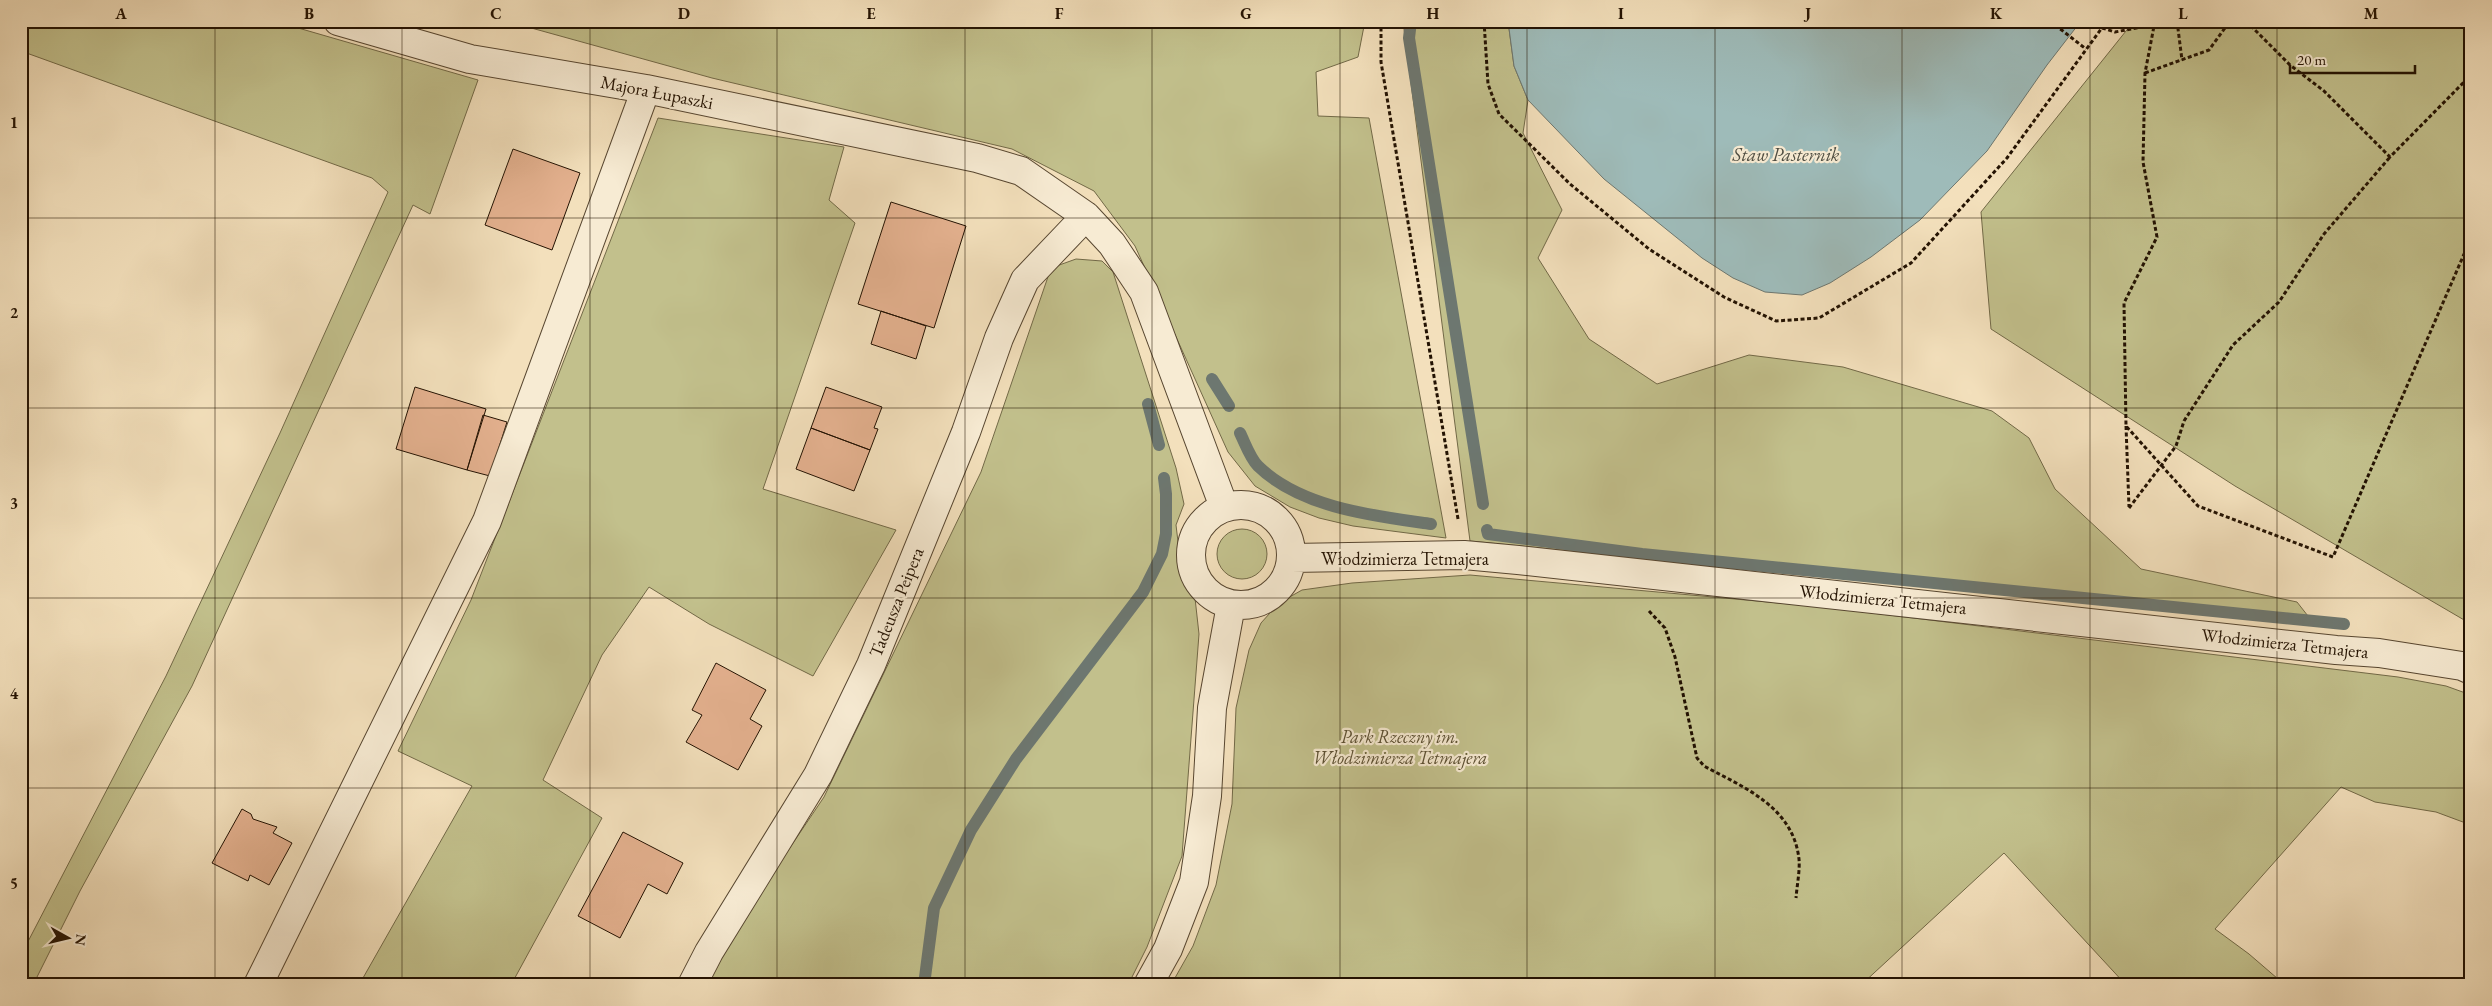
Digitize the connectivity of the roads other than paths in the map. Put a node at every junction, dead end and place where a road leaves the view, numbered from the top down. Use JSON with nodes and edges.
{"nodes":[{"id":1,"x":338,"y":21,"type":"edge"},
{"id":2,"x":646,"y":89,"type":"junction"},
{"id":3,"x":1086,"y":216,"type":"junction"},
{"id":4,"x":1224,"y":507,"type":"junction"},
{"id":5,"x":1292,"y":558,"type":"junction"},
{"id":6,"x":1231,"y":605,"type":"junction"},
{"id":7,"x":2471,"y":670,"type":"edge"},
{"id":8,"x":258,"y":985,"type":"edge"},
{"id":9,"x":692,"y":985,"type":"edge"},
{"id":10,"x":1148,"y":985,"type":"edge"}],
"edges":[{"from":1,"to":2,"type":"street","name":"Majora Łupaszki"},
{"from":2,"to":3,"type":"street","name":"Majora Łupaszki"},
{"from":2,"to":8,"type":"street"},
{"from":3,"to":4,"type":"street"},
{"from":3,"to":9,"type":"street","name":"Tadeusza Peipera"},
{"from":4,"to":5,"type":"street"},
{"from":4,"to":6,"type":"street"},
{"from":5,"to":6,"type":"street"},
{"from":5,"to":7,"type":"street","name":"Włodzimierza Tetmajera"},
{"from":6,"to":10,"type":"street"}]}
